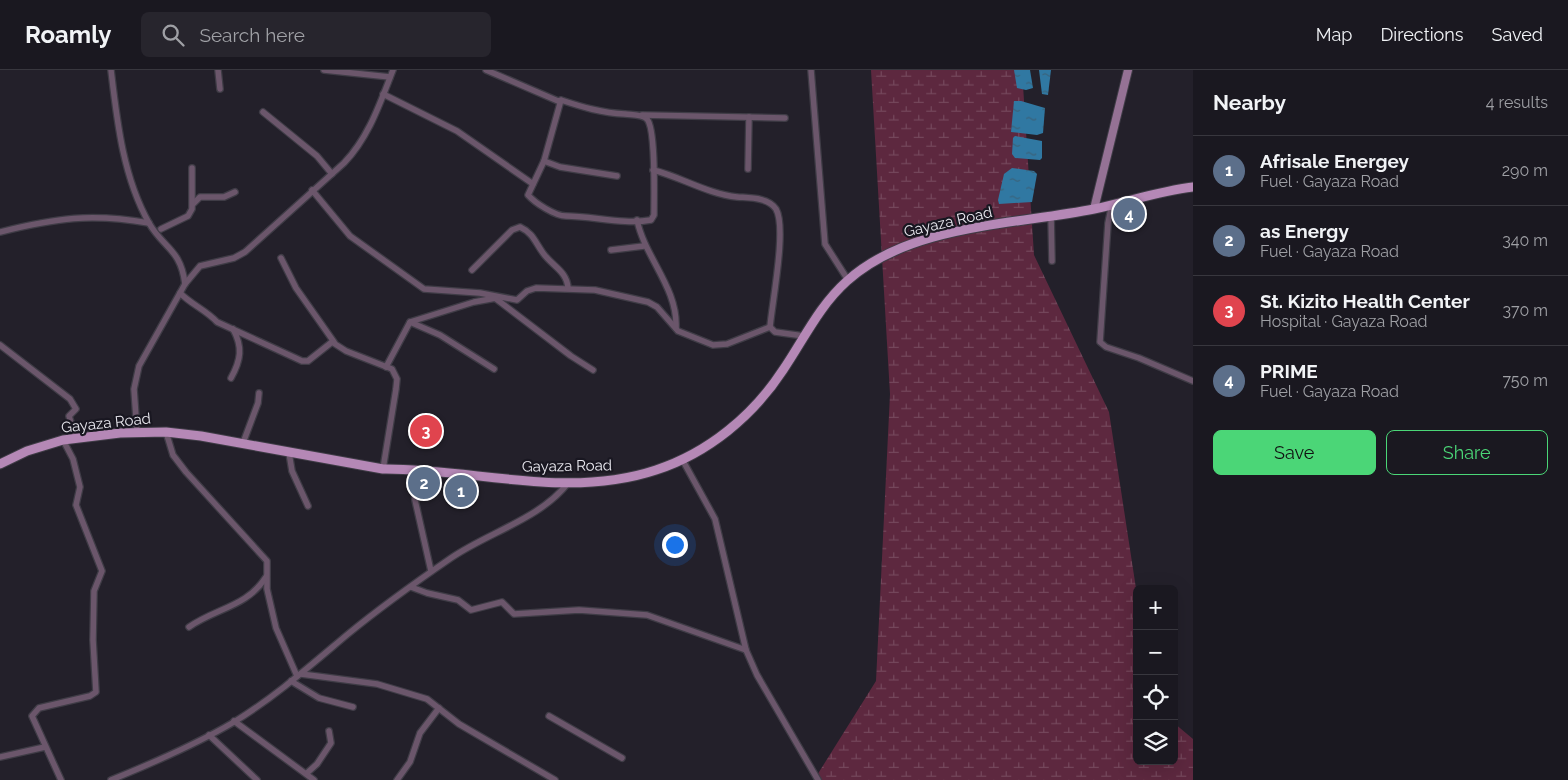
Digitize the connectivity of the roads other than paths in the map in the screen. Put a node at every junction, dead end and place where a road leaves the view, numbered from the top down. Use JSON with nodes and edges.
{"nodes":[{"id":1,"x":111,"y":70,"type":"edge"},
{"id":2,"x":218,"y":70,"type":"edge"},
{"id":3,"x":324,"y":70,"type":"edge"},
{"id":4,"x":392,"y":70,"type":"edge"},
{"id":5,"x":486,"y":70,"type":"edge"},
{"id":6,"x":812,"y":70,"type":"edge"},
{"id":7,"x":1128,"y":70,"type":"edge"},
{"id":8,"x":390,"y":77,"type":"junction"},
{"id":9,"x":220,"y":89,"type":"dead end"},
{"id":10,"x":383,"y":94,"type":"junction"},
{"id":11,"x":561,"y":100,"type":"junction"},
{"id":12,"x":263,"y":112,"type":"dead end"},
{"id":13,"x":640,"y":115,"type":"junction"},
{"id":14,"x":749,"y":117,"type":"junction"},
{"id":15,"x":785,"y":118,"type":"dead end"},
{"id":16,"x":544,"y":161,"type":"junction"},
{"id":17,"x":192,"y":168,"type":"dead end"},
{"id":18,"x":748,"y":169,"type":"dead end"},
{"id":19,"x":653,"y":170,"type":"junction"},
{"id":20,"x":332,"y":174,"type":"junction"},
{"id":21,"x":617,"y":176,"type":"dead end"},
{"id":22,"x":533,"y":184,"type":"junction"},
{"id":23,"x":1193,"y":187,"type":"edge"},
{"id":24,"x":312,"y":190,"type":"junction"},
{"id":25,"x":235,"y":192,"type":"dead end"},
{"id":26,"x":192,"y":204,"type":"junction"},
{"id":27,"x":1112,"y":204,"type":"junction"},
{"id":28,"x":1094,"y":209,"type":"junction"},
{"id":29,"x":1051,"y":215,"type":"junction"},
{"id":30,"x":637,"y":220,"type":"junction"},
{"id":31,"x":149,"y":223,"type":"junction"},
{"id":32,"x":161,"y":229,"type":"dead end"},
{"id":33,"x":0,"y":232,"type":"edge"},
{"id":34,"x":644,"y":246,"type":"junction"},
{"id":35,"x":611,"y":250,"type":"dead end"},
{"id":36,"x":281,"y":258,"type":"dead end"},
{"id":37,"x":1052,"y":261,"type":"dead end"},
{"id":38,"x":472,"y":270,"type":"dead end"},
{"id":39,"x":848,"y":280,"type":"junction"},
{"id":40,"x":185,"y":284,"type":"junction"},
{"id":41,"x":568,"y":288,"type":"junction"},
{"id":42,"x":180,"y":293,"type":"junction"},
{"id":43,"x":498,"y":298,"type":"junction"},
{"id":44,"x":410,"y":322,"type":"junction"},
{"id":45,"x":770,"y":327,"type":"junction"},
{"id":46,"x":676,"y":328,"type":"junction"},
{"id":47,"x":234,"y":329,"type":"junction"},
{"id":48,"x":804,"y":336,"type":"junction"},
{"id":49,"x":334,"y":342,"type":"junction"},
{"id":50,"x":0,"y":345,"type":"edge"},
{"id":51,"x":386,"y":366,"type":"junction"},
{"id":52,"x":494,"y":369,"type":"dead end"},
{"id":53,"x":593,"y":370,"type":"dead end"},
{"id":54,"x":231,"y":378,"type":"dead end"},
{"id":55,"x":1193,"y":381,"type":"edge"},
{"id":56,"x":259,"y":393,"type":"dead end"},
{"id":57,"x":137,"y":432,"type":"junction"},
{"id":58,"x":166,"y":432,"type":"junction"},
{"id":59,"x":63,"y":440,"type":"junction"},
{"id":60,"x":76,"y":440,"type":"junction"},
{"id":61,"x":243,"y":443,"type":"junction"},
{"id":62,"x":289,"y":452,"type":"junction"},
{"id":63,"x":682,"y":459,"type":"junction"},
{"id":64,"x":0,"y":464,"type":"edge"},
{"id":65,"x":382,"y":469,"type":"junction"},
{"id":66,"x":412,"y":469,"type":"junction"},
{"id":67,"x":568,"y":483,"type":"junction"},
{"id":68,"x":308,"y":506,"type":"dead end"},
{"id":69,"x":431,"y":572,"type":"junction"},
{"id":70,"x":267,"y":576,"type":"junction"},
{"id":71,"x":411,"y":586,"type":"junction"},
{"id":72,"x":189,"y":627,"type":"dead end"},
{"id":73,"x":746,"y":650,"type":"junction"},
{"id":74,"x":299,"y":675,"type":"junction"},
{"id":75,"x":291,"y":680,"type":"junction"},
{"id":76,"x":352,"y":708,"type":"dead end"},
{"id":77,"x":439,"y":708,"type":"junction"},
{"id":78,"x":549,"y":716,"type":"dead end"},
{"id":79,"x":234,"y":721,"type":"junction"},
{"id":80,"x":329,"y":730,"type":"dead end"},
{"id":81,"x":209,"y":735,"type":"junction"},
{"id":82,"x":45,"y":746,"type":"junction"},
{"id":83,"x":0,"y":758,"type":"edge"},
{"id":84,"x":622,"y":758,"type":"dead end"},
{"id":85,"x":306,"y":773,"type":"junction"},
{"id":86,"x":61,"y":780,"type":"edge"},
{"id":87,"x":111,"y":780,"type":"edge"},
{"id":88,"x":257,"y":780,"type":"edge"},
{"id":89,"x":314,"y":780,"type":"edge"},
{"id":90,"x":397,"y":780,"type":"edge"},
{"id":91,"x":555,"y":780,"type":"edge"},
{"id":92,"x":818,"y":780,"type":"edge"}],
"edges":[{"from":1,"to":31,"type":"street"},
{"from":2,"to":9,"type":"street"},
{"from":3,"to":8,"type":"street"},
{"from":4,"to":8,"type":"street"},
{"from":5,"to":11,"type":"street"},
{"from":6,"to":39,"type":"street"},
{"from":7,"to":28,"type":"street"},
{"from":8,"to":10,"type":"street"},
{"from":10,"to":20,"type":"street"},
{"from":10,"to":22,"type":"street"},
{"from":11,"to":13,"type":"street"},
{"from":11,"to":16,"type":"street"},
{"from":12,"to":20,"type":"street"},
{"from":13,"to":14,"type":"street"},
{"from":13,"to":19,"type":"street"},
{"from":14,"to":15,"type":"street"},
{"from":14,"to":18,"type":"street"},
{"from":16,"to":21,"type":"street"},
{"from":16,"to":22,"type":"street"},
{"from":17,"to":26,"type":"street"},
{"from":19,"to":30,"type":"street"},
{"from":19,"to":45,"type":"street"},
{"from":20,"to":24,"type":"street"},
{"from":22,"to":30,"type":"street"},
{"from":23,"to":27,"type":"main road","name":"Gayaza Road"},
{"from":24,"to":40,"type":"street"},
{"from":24,"to":43,"type":"street"},
{"from":25,"to":26,"type":"street"},
{"from":26,"to":32,"type":"street"},
{"from":27,"to":28,"type":"main road","name":"Gayaza Road"},
{"from":27,"to":55,"type":"street"},
{"from":28,"to":29,"type":"main road","name":"Gayaza Road"},
{"from":29,"to":37,"type":"street"},
{"from":29,"to":39,"type":"main road","name":"Gayaza Road"},
{"from":30,"to":34,"type":"street"},
{"from":31,"to":33,"type":"street"},
{"from":31,"to":40,"type":"street"},
{"from":34,"to":35,"type":"street"},
{"from":34,"to":46,"type":"street"},
{"from":36,"to":49,"type":"street"},
{"from":38,"to":41,"type":"street"},
{"from":39,"to":48,"type":"main road","name":"Gayaza Road"},
{"from":40,"to":42,"type":"street"},
{"from":41,"to":43,"type":"street"},
{"from":41,"to":46,"type":"street"},
{"from":42,"to":47,"type":"street"},
{"from":42,"to":57,"type":"street"},
{"from":43,"to":44,"type":"street"},
{"from":43,"to":53,"type":"street"},
{"from":44,"to":51,"type":"street"},
{"from":44,"to":52,"type":"street"},
{"from":45,"to":46,"type":"street"},
{"from":45,"to":48,"type":"street"},
{"from":47,"to":49,"type":"street"},
{"from":47,"to":54,"type":"street"},
{"from":48,"to":63,"type":"main road","name":"Gayaza Road"},
{"from":49,"to":51,"type":"street"},
{"from":50,"to":60,"type":"street"},
{"from":51,"to":65,"type":"street"},
{"from":56,"to":61,"type":"street"},
{"from":57,"to":58,"type":"main road","name":"Gayaza Road"},
{"from":57,"to":60,"type":"main road","name":"Gayaza Road"},
{"from":58,"to":61,"type":"main road","name":"Gayaza Road"},
{"from":58,"to":70,"type":"street"},
{"from":59,"to":60,"type":"main road","name":"Gayaza Road"},
{"from":59,"to":64,"type":"main road","name":"Gayaza Road"},
{"from":59,"to":82,"type":"street"},
{"from":61,"to":62,"type":"main road","name":"Gayaza Road"},
{"from":62,"to":65,"type":"main road","name":"Gayaza Road"},
{"from":62,"to":68,"type":"street"},
{"from":63,"to":67,"type":"main road","name":"Gayaza Road"},
{"from":63,"to":73,"type":"street"},
{"from":65,"to":66,"type":"main road","name":"Gayaza Road"},
{"from":66,"to":67,"type":"main road","name":"Gayaza Road"},
{"from":66,"to":69,"type":"street"},
{"from":67,"to":69,"type":"street"},
{"from":69,"to":71,"type":"street"},
{"from":70,"to":72,"type":"street"},
{"from":70,"to":74,"type":"street"},
{"from":71,"to":73,"type":"street"},
{"from":71,"to":74,"type":"street"},
{"from":73,"to":92,"type":"street"},
{"from":74,"to":75,"type":"street"},
{"from":74,"to":77,"type":"street"},
{"from":75,"to":76,"type":"street"},
{"from":75,"to":79,"type":"street"},
{"from":77,"to":90,"type":"street"},
{"from":77,"to":91,"type":"street"},
{"from":78,"to":84,"type":"street"},
{"from":79,"to":81,"type":"street"},
{"from":79,"to":85,"type":"street"},
{"from":80,"to":85,"type":"street"},
{"from":81,"to":87,"type":"street"},
{"from":81,"to":88,"type":"street"},
{"from":82,"to":83,"type":"street"},
{"from":82,"to":86,"type":"street"},
{"from":85,"to":89,"type":"street"}]}
